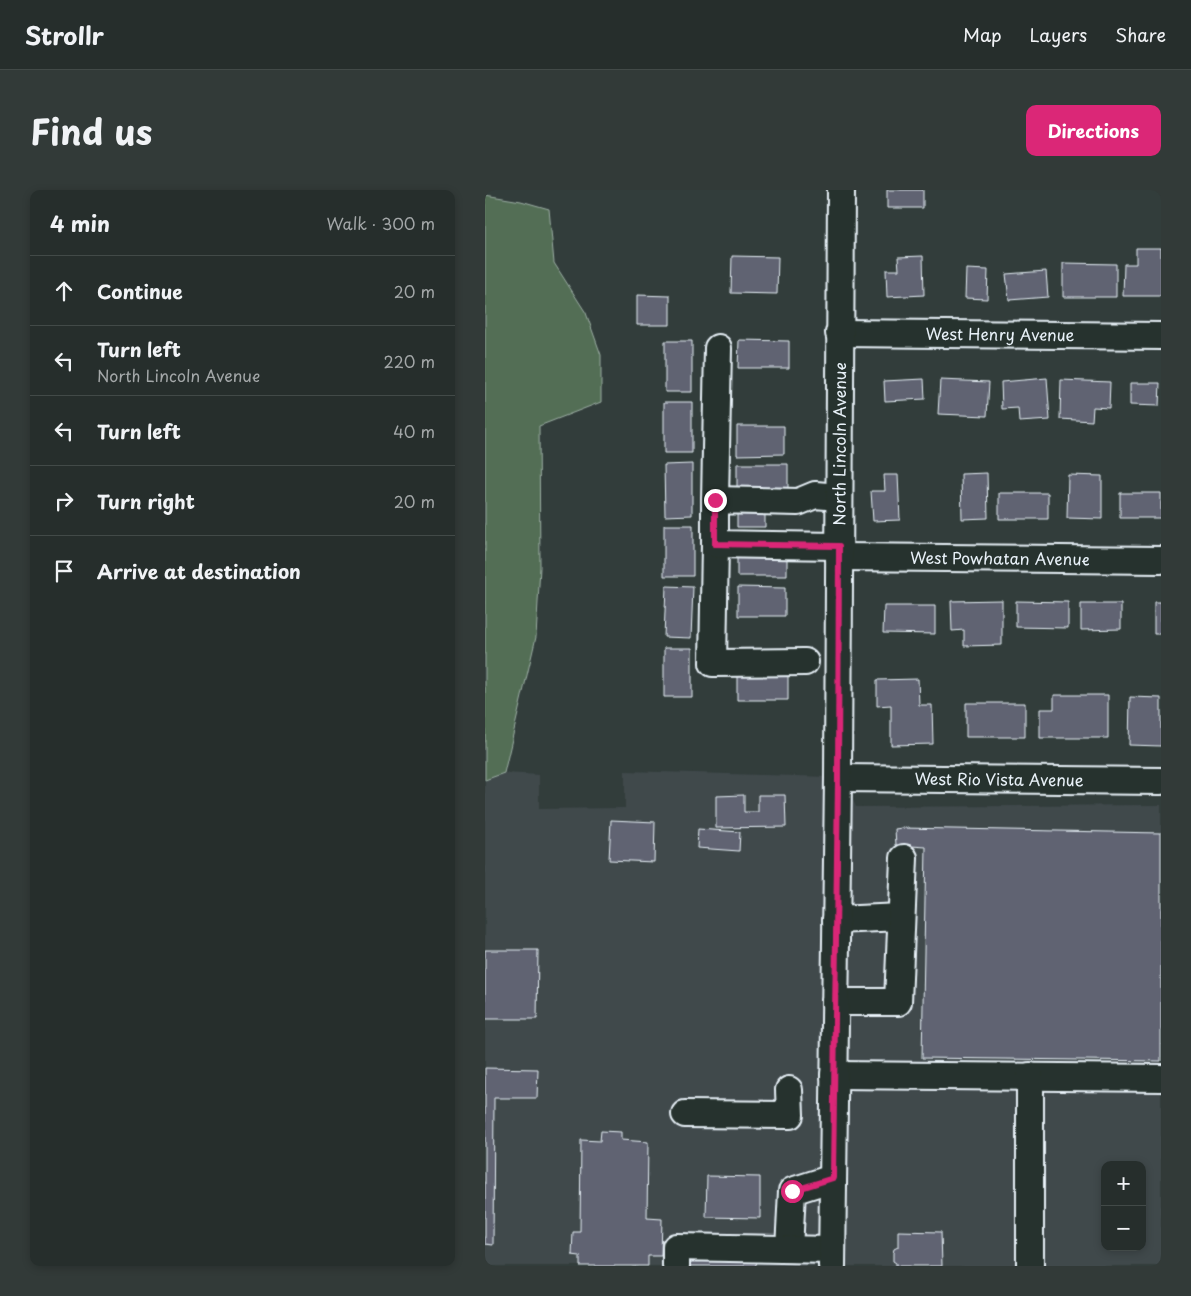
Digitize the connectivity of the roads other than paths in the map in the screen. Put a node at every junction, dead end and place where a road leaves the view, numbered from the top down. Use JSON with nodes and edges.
{"nodes":[{"id":1,"x":841,"y":190,"type":"edge"},
{"id":2,"x":839,"y":333,"type":"junction"},
{"id":3,"x":1161,"y":336,"type":"edge"},
{"id":4,"x":718,"y":348,"type":"dead end"},
{"id":5,"x":839,"y":497,"type":"junction"},
{"id":6,"x":715,"y":500,"type":"junction"},
{"id":7,"x":715,"y":544,"type":"junction"},
{"id":8,"x":839,"y":552,"type":"junction"},
{"id":9,"x":1161,"y":560,"type":"edge"},
{"id":10,"x":805,"y":662,"type":"dead end"},
{"id":11,"x":838,"y":778,"type":"junction"},
{"id":12,"x":1161,"y":781,"type":"edge"},
{"id":13,"x":904,"y":858,"type":"dead end"},
{"id":14,"x":901,"y":917,"type":"junction"},
{"id":15,"x":836,"y":920,"type":"junction"},
{"id":16,"x":835,"y":1002,"type":"junction"},
{"id":17,"x":834,"y":1074,"type":"junction"},
{"id":18,"x":1030,"y":1076,"type":"junction"},
{"id":19,"x":1161,"y":1078,"type":"edge"},
{"id":20,"x":789,"y":1090,"type":"dead end"},
{"id":21,"x":685,"y":1114,"type":"dead end"},
{"id":22,"x":833,"y":1178,"type":"junction"},
{"id":23,"x":789,"y":1249,"type":"junction"},
{"id":24,"x":741,"y":1257,"type":"edge"},
{"id":25,"x":832,"y":1258,"type":"edge"},
{"id":26,"x":676,"y":1266,"type":"edge"},
{"id":27,"x":1030,"y":1266,"type":"edge"}],
"edges":[{"from":1,"to":2,"type":"street","name":"North Lincoln Avenue"},
{"from":2,"to":3,"type":"street","name":"West Henry Avenue"},
{"from":2,"to":5,"type":"street","name":"North Lincoln Avenue"},
{"from":4,"to":6,"type":"street"},
{"from":5,"to":6,"type":"street"},
{"from":5,"to":8,"type":"street","name":"North Lincoln Avenue"},
{"from":6,"to":7,"type":"street"},
{"from":7,"to":8,"type":"street","name":"West Powhatan Avenue"},
{"from":7,"to":10,"type":"street"},
{"from":8,"to":9,"type":"street","name":"West Powhatan Avenue"},
{"from":8,"to":11,"type":"street","name":"North Lincoln Avenue"},
{"from":11,"to":12,"type":"street","name":"West Rio Vista Avenue"},
{"from":11,"to":15,"type":"street","name":"North Lincoln Avenue"},
{"from":13,"to":14,"type":"street"},
{"from":14,"to":15,"type":"street"},
{"from":14,"to":16,"type":"street"},
{"from":15,"to":16,"type":"street","name":"North Lincoln Avenue"},
{"from":16,"to":17,"type":"street","name":"North Lincoln Avenue"},
{"from":17,"to":18,"type":"street"},
{"from":17,"to":22,"type":"street","name":"North Lincoln Avenue"},
{"from":18,"to":19,"type":"street"},
{"from":18,"to":27,"type":"street"},
{"from":20,"to":21,"type":"street"},
{"from":22,"to":23,"type":"street"},
{"from":22,"to":25,"type":"street","name":"North Lincoln Avenue"},
{"from":23,"to":24,"type":"street"},
{"from":23,"to":25,"type":"street"},
{"from":24,"to":26,"type":"street"}]}
